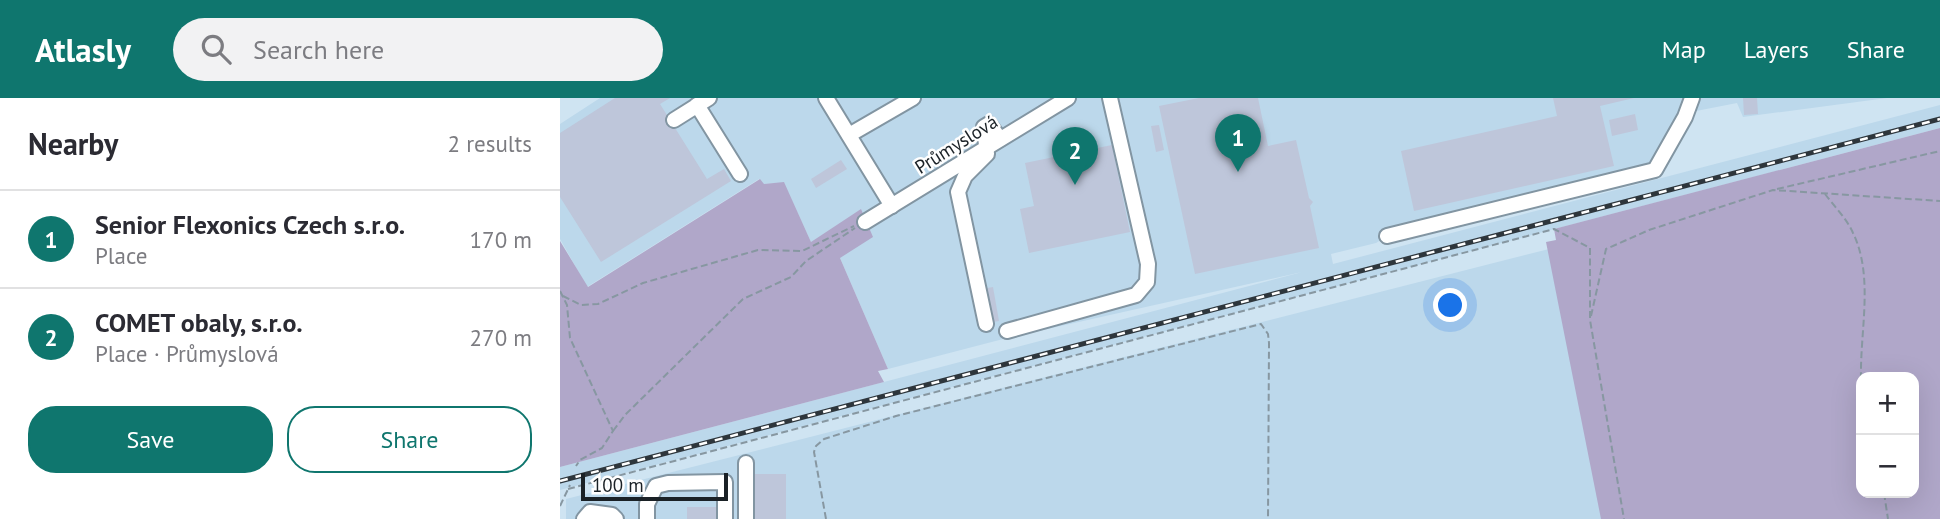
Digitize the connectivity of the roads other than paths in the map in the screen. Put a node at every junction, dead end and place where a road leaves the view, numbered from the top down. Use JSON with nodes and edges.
{"nodes":[{"id":1,"x":825,"y":98,"type":"edge"},
{"id":2,"x":914,"y":98,"type":"edge"},
{"id":3,"x":1068,"y":98,"type":"edge"},
{"id":4,"x":1110,"y":98,"type":"edge"},
{"id":5,"x":1692,"y":98,"type":"edge"},
{"id":6,"x":703,"y":102,"type":"edge"},
{"id":7,"x":674,"y":120,"type":"dead end"},
{"id":8,"x":849,"y":135,"type":"junction"},
{"id":9,"x":994,"y":143,"type":"junction"},
{"id":10,"x":740,"y":174,"type":"dead end"},
{"id":11,"x":892,"y":206,"type":"junction"},
{"id":12,"x":865,"y":222,"type":"road end"},
{"id":13,"x":1387,"y":236,"type":"dead end"},
{"id":14,"x":986,"y":324,"type":"dead end"},
{"id":15,"x":1007,"y":331,"type":"dead end"},
{"id":16,"x":746,"y":463,"type":"dead end"},
{"id":17,"x":584,"y":519,"type":"edge"},
{"id":18,"x":616,"y":519,"type":"edge"},
{"id":19,"x":647,"y":519,"type":"edge"},
{"id":20,"x":725,"y":519,"type":"edge"},
{"id":21,"x":746,"y":519,"type":"edge"}],
"edges":[{"from":1,"to":8,"type":"street"},
{"from":2,"to":8,"type":"street"},
{"from":3,"to":9,"type":"street","name":"Průmyslová"},
{"from":4,"to":15,"type":"street"},
{"from":5,"to":13,"type":"street"},
{"from":6,"to":7,"type":"street"},
{"from":6,"to":10,"type":"street"},
{"from":8,"to":11,"type":"street"},
{"from":9,"to":11,"type":"street","name":"Průmyslová"},
{"from":9,"to":14,"type":"street"},
{"from":11,"to":12,"type":"street","name":"Průmyslová"},
{"from":16,"to":21,"type":"street"},
{"from":17,"to":18,"type":"street"},
{"from":19,"to":20,"type":"street"}]}
